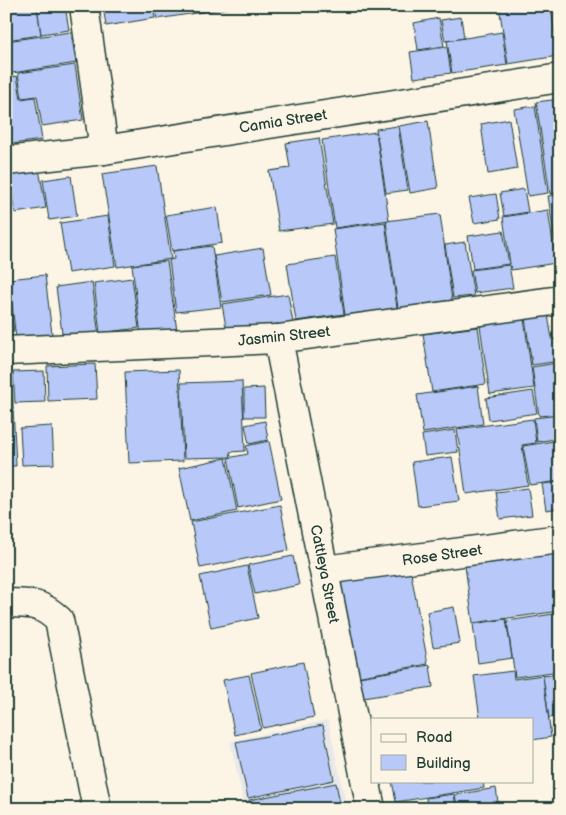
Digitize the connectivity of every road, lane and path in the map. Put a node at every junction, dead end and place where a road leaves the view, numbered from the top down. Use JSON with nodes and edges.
{"nodes":[{"id":1,"x":84,"y":6,"type":"edge"},
{"id":2,"x":560,"y":78,"type":"edge"},
{"id":3,"x":104,"y":150,"type":"junction"},
{"id":4,"x":6,"y":161,"type":"edge"},
{"id":5,"x":560,"y":300,"type":"edge"},
{"id":6,"x":278,"y":339,"type":"junction"},
{"id":7,"x":6,"y":351,"type":"edge"},
{"id":8,"x":560,"y":539,"type":"edge"},
{"id":9,"x":324,"y":570,"type":"junction"},
{"id":10,"x":6,"y":603,"type":"edge"},
{"id":11,"x":97,"y":809,"type":"edge"},
{"id":12,"x":371,"y":809,"type":"edge"}],
"edges":[{"from":1,"to":3,"type":"street"},
{"from":2,"to":3,"type":"street","name":"Camia Street"},
{"from":3,"to":4,"type":"street","name":"Camia Street"},
{"from":5,"to":6,"type":"street","name":"Jasmin Street"},
{"from":6,"to":7,"type":"street","name":"Jasmin Street"},
{"from":6,"to":9,"type":"street","name":"Cattleya Street"},
{"from":8,"to":9,"type":"street","name":"Rose Street"},
{"from":9,"to":12,"type":"street","name":"Cattleya Street"},
{"from":10,"to":11,"type":"street"}]}
